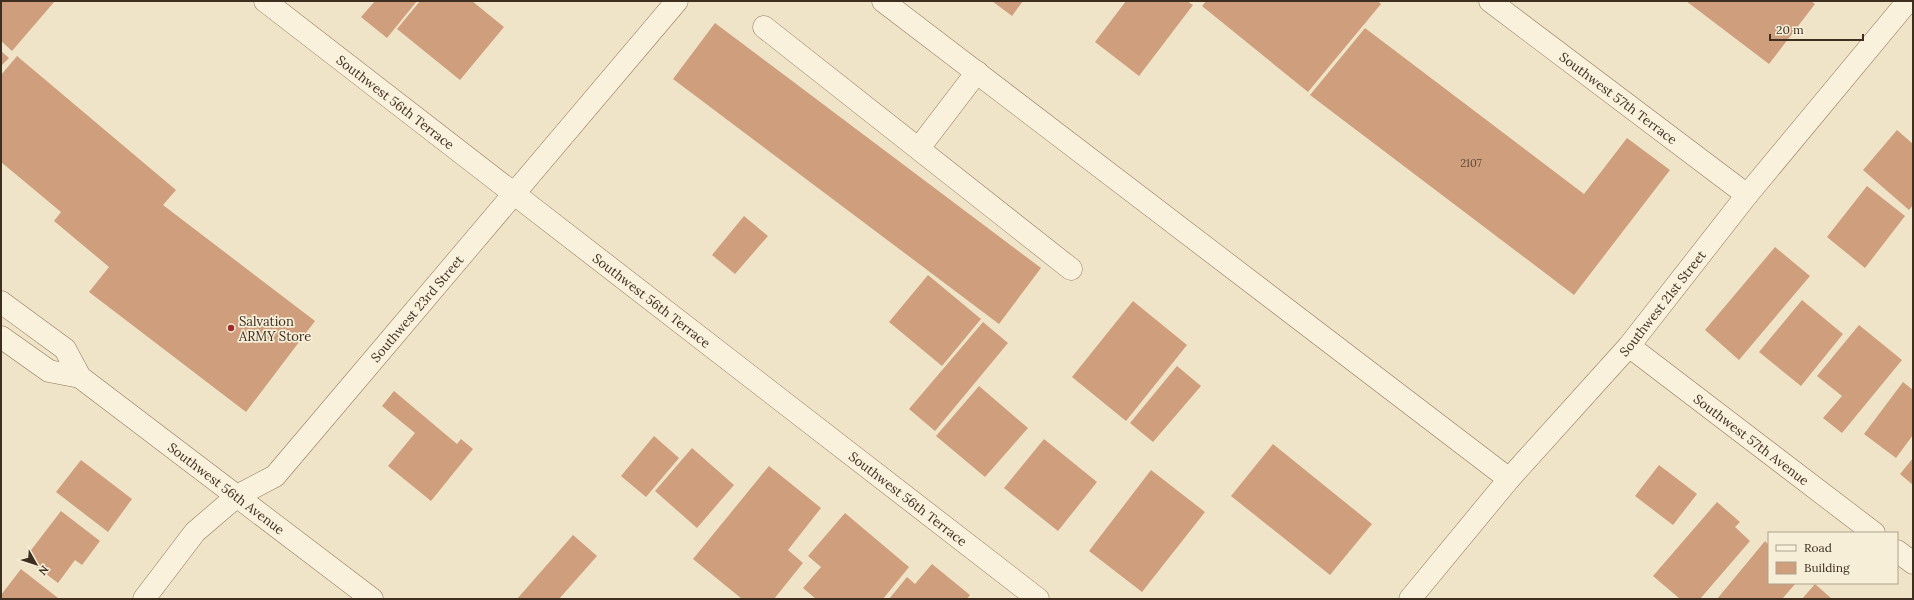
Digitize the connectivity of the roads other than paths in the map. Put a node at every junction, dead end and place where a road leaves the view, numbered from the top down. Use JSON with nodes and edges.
{"nodes":[{"id":1,"x":265,"y":1,"type":"edge"},
{"id":2,"x":677,"y":1,"type":"edge"},
{"id":3,"x":883,"y":1,"type":"edge"},
{"id":4,"x":1490,"y":1,"type":"edge"},
{"id":5,"x":1908,"y":1,"type":"edge"},
{"id":6,"x":764,"y":27,"type":"dead end"},
{"id":7,"x":977,"y":72,"type":"junction"},
{"id":8,"x":919,"y":148,"type":"junction"},
{"id":9,"x":514,"y":194,"type":"junction"},
{"id":10,"x":1747,"y":195,"type":"junction"},
{"id":11,"x":1071,"y":269,"type":"dead end"},
{"id":12,"x":1,"y":302,"type":"edge"},
{"id":13,"x":1,"y":337,"type":"edge"},
{"id":14,"x":1629,"y":346,"type":"junction"},
{"id":15,"x":80,"y":377,"type":"junction"},
{"id":16,"x":1509,"y":479,"type":"junction"},
{"id":17,"x":237,"y":496,"type":"junction"},
{"id":18,"x":1873,"y":532,"type":"edge"},
{"id":19,"x":1898,"y":551,"type":"edge"},
{"id":20,"x":1913,"y":563,"type":"edge"},
{"id":21,"x":144,"y":599,"type":"edge"},
{"id":22,"x":372,"y":599,"type":"edge"},
{"id":23,"x":1038,"y":599,"type":"edge"},
{"id":24,"x":1410,"y":599,"type":"edge"}],
"edges":[{"from":1,"to":9,"type":"street","name":"Southwest 56th Terrace"},
{"from":2,"to":9,"type":"street","name":"Southwest 23rd Street"},
{"from":3,"to":7,"type":"street"},
{"from":4,"to":10,"type":"street","name":"Southwest 57th Terrace"},
{"from":5,"to":10,"type":"street","name":"Southwest 21st Street"},
{"from":6,"to":8,"type":"street"},
{"from":7,"to":8,"type":"street"},
{"from":7,"to":16,"type":"street"},
{"from":8,"to":11,"type":"street"},
{"from":9,"to":17,"type":"street","name":"Southwest 23rd Street"},
{"from":9,"to":23,"type":"street","name":"Southwest 56th Terrace"},
{"from":10,"to":14,"type":"street","name":"Southwest 21st Street"},
{"from":12,"to":15,"type":"street","name":"Southwest 56th Avenue"},
{"from":13,"to":15,"type":"street","name":"Southwest 56th Avenue"},
{"from":14,"to":16,"type":"street","name":"Southwest 21st Street"},
{"from":14,"to":18,"type":"street","name":"Southwest 57th Avenue"},
{"from":15,"to":17,"type":"street","name":"Southwest 56th Avenue"},
{"from":16,"to":24,"type":"street","name":"Southwest 21st Street"},
{"from":17,"to":21,"type":"street","name":"Southwest 23rd Street"},
{"from":17,"to":22,"type":"street","name":"Southwest 56th Avenue"},
{"from":19,"to":20,"type":"street"}]}
